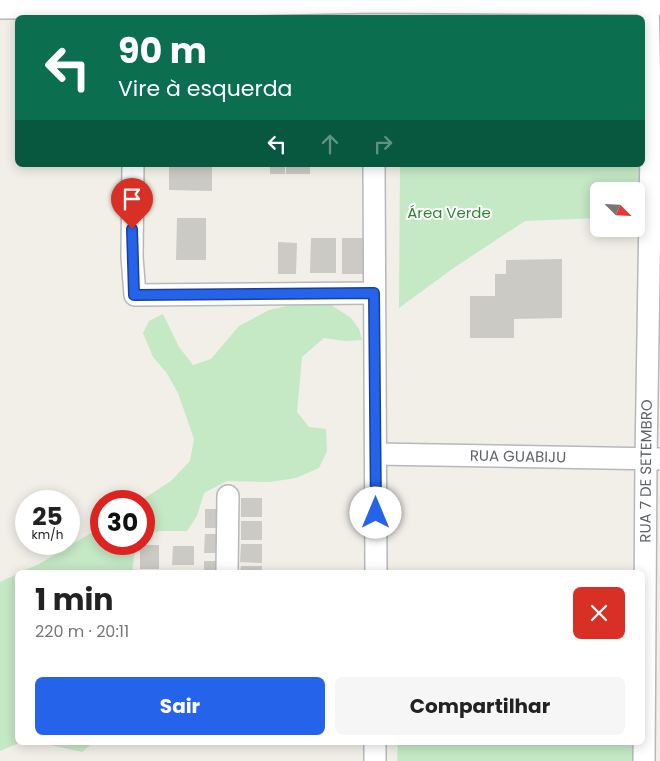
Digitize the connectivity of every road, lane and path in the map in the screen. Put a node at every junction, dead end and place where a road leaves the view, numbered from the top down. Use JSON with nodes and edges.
{"nodes":[{"id":1,"x":652,"y":3,"type":"edge"},
{"id":2,"x":374,"y":7,"type":"edge"},
{"id":3,"x":0,"y":8,"type":"edge"},
{"id":4,"x":136,"y":8,"type":"edge"},
{"id":5,"x":656,"y":149,"type":"edge"},
{"id":6,"x":133,"y":167,"type":"edge"},
{"id":7,"x":374,"y":167,"type":"edge"},
{"id":8,"x":374,"y":293,"type":"junction"},
{"id":9,"x":376,"y":454,"type":"junction"},
{"id":10,"x":653,"y":459,"type":"edge"},
{"id":11,"x":228,"y":496,"type":"dead end"},
{"id":12,"x":227,"y":570,"type":"edge"},
{"id":13,"x":376,"y":570,"type":"edge"},
{"id":14,"x":649,"y":672,"type":"edge"},
{"id":15,"x":645,"y":743,"type":"edge"},
{"id":16,"x":375,"y":745,"type":"edge"},
{"id":17,"x":645,"y":745,"type":"edge"},
{"id":18,"x":375,"y":761,"type":"edge"},
{"id":19,"x":644,"y":761,"type":"edge"}],
"edges":[{"from":1,"to":2,"type":"street"},
{"from":1,"to":5,"type":"street","name":"RUA 7 DE SETEMBRO"},
{"from":2,"to":4,"type":"street"},
{"from":3,"to":4,"type":"street"},
{"from":5,"to":10,"type":"street","name":"RUA 7 DE SETEMBRO"},
{"from":6,"to":8,"type":"street"},
{"from":7,"to":8,"type":"street"},
{"from":8,"to":9,"type":"street"},
{"from":9,"to":10,"type":"street","name":"RUA GUABIJU"},
{"from":9,"to":13,"type":"street"},
{"from":10,"to":14,"type":"street","name":"RUA 7 DE SETEMBRO"},
{"from":11,"to":12,"type":"street"},
{"from":14,"to":15,"type":"street","name":"RUA 7 DE SETEMBRO"},
{"from":16,"to":18,"type":"street"},
{"from":17,"to":19,"type":"street","name":"RUA 7 DE SETEMBRO"}]}
